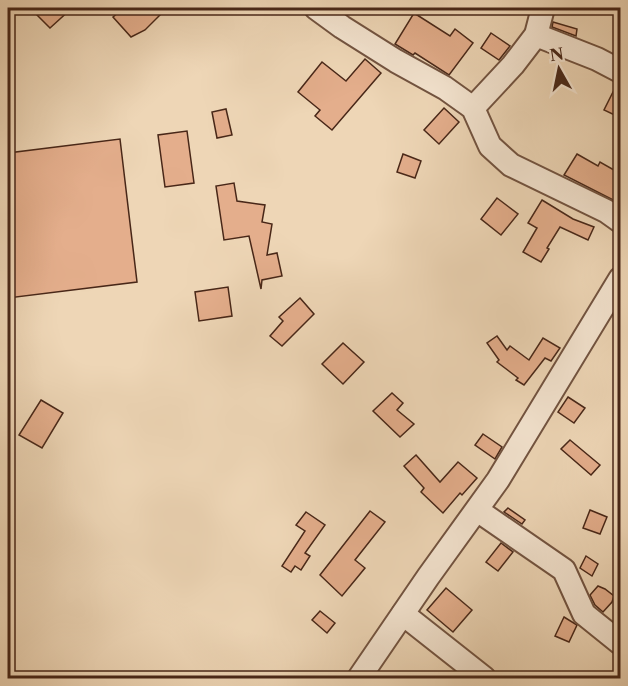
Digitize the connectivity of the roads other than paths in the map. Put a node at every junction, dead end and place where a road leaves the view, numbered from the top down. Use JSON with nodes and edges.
{"nodes":[{"id":1,"x":316,"y":8,"type":"edge"},
{"id":2,"x":543,"y":8,"type":"edge"},
{"id":3,"x":536,"y":35,"type":"junction"},
{"id":4,"x":621,"y":72,"type":"edge"},
{"id":5,"x":474,"y":108,"type":"junction"},
{"id":6,"x":621,"y":222,"type":"edge"},
{"id":7,"x":621,"y":279,"type":"edge"},
{"id":8,"x":477,"y":510,"type":"junction"},
{"id":9,"x":403,"y":614,"type":"junction"},
{"id":10,"x":621,"y":643,"type":"edge"},
{"id":11,"x":360,"y":678,"type":"edge"},
{"id":12,"x":484,"y":678,"type":"edge"}],
"edges":[{"from":1,"to":5,"type":"street"},
{"from":2,"to":3,"type":"street"},
{"from":3,"to":4,"type":"street"},
{"from":3,"to":5,"type":"street"},
{"from":5,"to":6,"type":"street"},
{"from":7,"to":8,"type":"street"},
{"from":8,"to":9,"type":"street"},
{"from":8,"to":10,"type":"street"},
{"from":9,"to":11,"type":"street"},
{"from":9,"to":12,"type":"street"}]}
